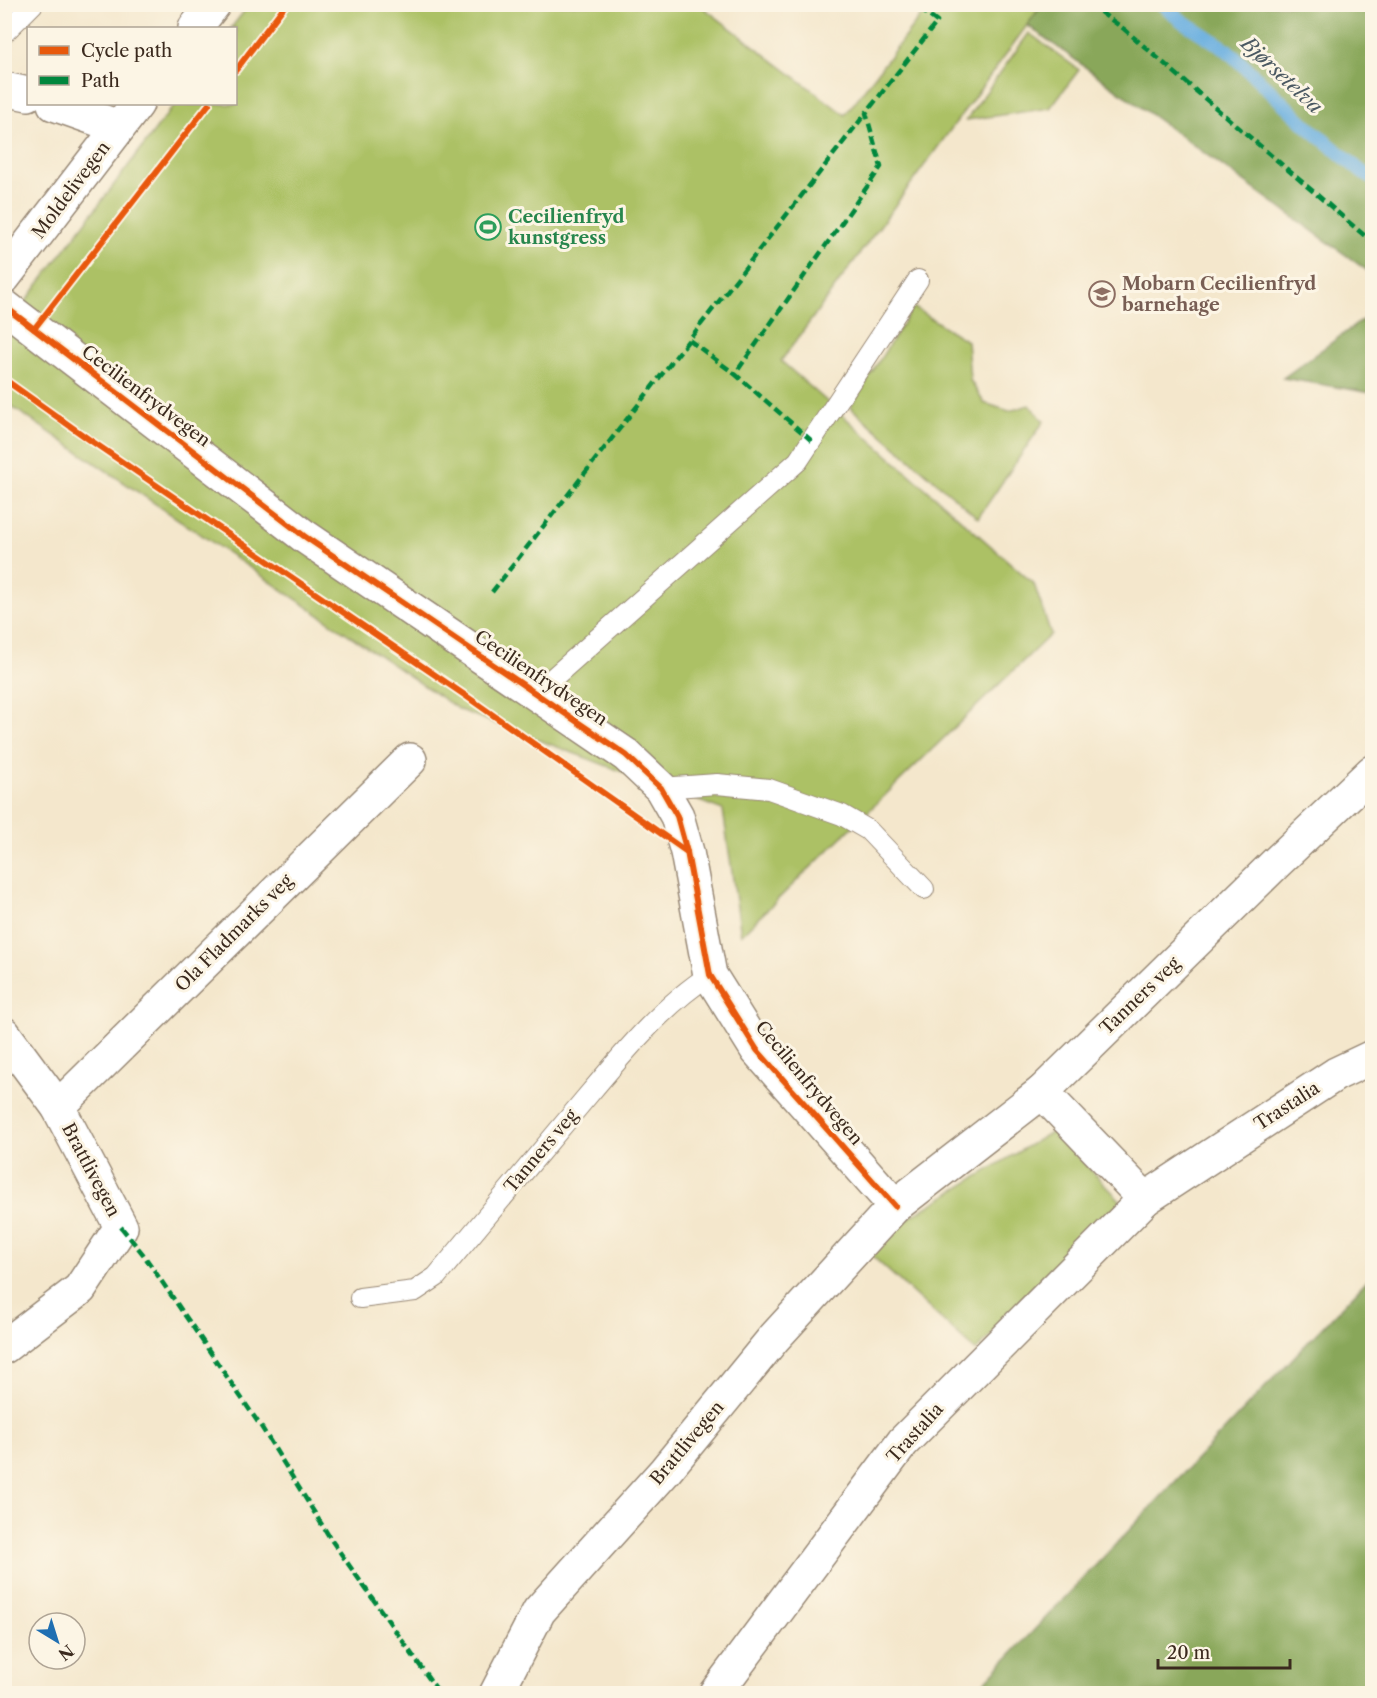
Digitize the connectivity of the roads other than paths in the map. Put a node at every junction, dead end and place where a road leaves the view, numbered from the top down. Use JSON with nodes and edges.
{"nodes":[{"id":1,"x":33,"y":4,"type":"edge"},
{"id":2,"x":214,"y":4,"type":"edge"},
{"id":3,"x":196,"y":27,"type":"edge"},
{"id":4,"x":4,"y":33,"type":"edge"},
{"id":5,"x":4,"y":89,"type":"edge"},
{"id":6,"x":27,"y":94,"type":"edge"},
{"id":7,"x":61,"y":105,"type":"edge"},
{"id":8,"x":128,"y":115,"type":"edge"},
{"id":9,"x":4,"y":277,"type":"edge"},
{"id":10,"x":918,"y":280,"type":"dead end"},
{"id":11,"x":4,"y":306,"type":"edge"},
{"id":12,"x":536,"y":693,"type":"junction"},
{"id":13,"x":411,"y":760,"type":"dead end"},
{"id":14,"x":1372,"y":772,"type":"edge"},
{"id":15,"x":661,"y":788,"type":"junction"},
{"id":16,"x":924,"y":889,"type":"dead end"},
{"id":17,"x":710,"y":975,"type":"junction"},
{"id":18,"x":4,"y":1034,"type":"edge"},
{"id":19,"x":1372,"y":1057,"type":"edge"},
{"id":20,"x":1042,"y":1092,"type":"junction"},
{"id":21,"x":58,"y":1107,"type":"junction"},
{"id":22,"x":1145,"y":1199,"type":"junction"},
{"id":23,"x":896,"y":1206,"type":"junction"},
{"id":24,"x":360,"y":1298,"type":"dead end"},
{"id":25,"x":4,"y":1347,"type":"edge"},
{"id":26,"x":496,"y":1694,"type":"edge"},
{"id":27,"x":715,"y":1694,"type":"edge"}],
"edges":[{"from":1,"to":4,"type":"lane"},
{"from":2,"to":3,"type":"street"},
{"from":5,"to":6,"type":"street"},
{"from":7,"to":8,"type":"street"},
{"from":8,"to":9,"type":"street","name":"Moldelivegen"},
{"from":10,"to":12,"type":"lane"},
{"from":11,"to":12,"type":"street","name":"Cecilienfrydvegen"},
{"from":12,"to":15,"type":"street","name":"Cecilienfrydvegen"},
{"from":13,"to":21,"type":"street","name":"Ola Fladmarks veg"},
{"from":14,"to":20,"type":"street","name":"Tanners veg"},
{"from":15,"to":16,"type":"lane"},
{"from":15,"to":17,"type":"street","name":"Cecilienfrydvegen"},
{"from":17,"to":23,"type":"street","name":"Cecilienfrydvegen"},
{"from":17,"to":24,"type":"lane","name":"Tanners veg"},
{"from":18,"to":21,"type":"street","name":"Brattlivegen"},
{"from":19,"to":22,"type":"street","name":"Trastalia"},
{"from":20,"to":22,"type":"street"},
{"from":20,"to":23,"type":"street","name":"Tanners veg"},
{"from":21,"to":25,"type":"street","name":"Brattlivegen"},
{"from":22,"to":27,"type":"street","name":"Trastalia"},
{"from":23,"to":26,"type":"street","name":"Brattlivegen"}]}
